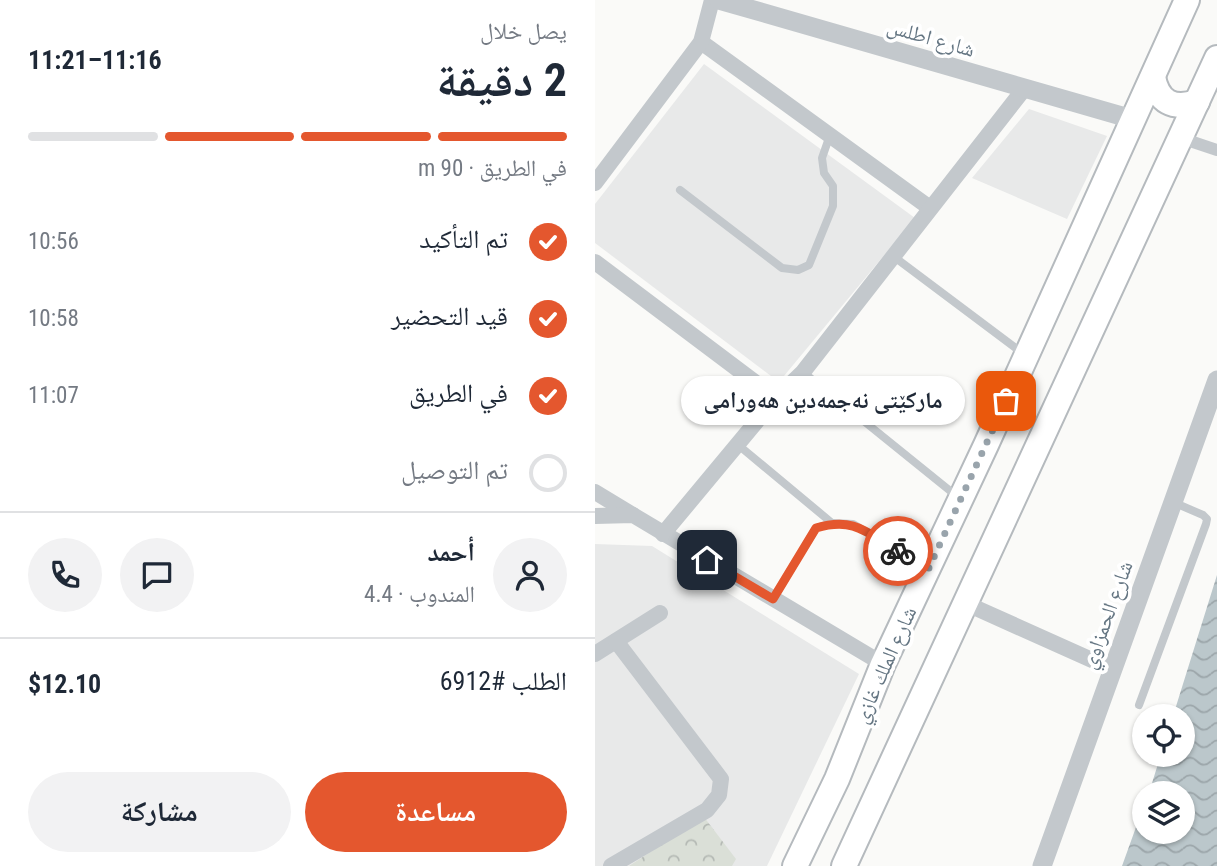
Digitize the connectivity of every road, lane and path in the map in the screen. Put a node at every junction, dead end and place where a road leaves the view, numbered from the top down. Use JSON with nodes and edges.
{"nodes":[{"id":1,"x":712,"y":0,"type":"edge"},
{"id":2,"x":719,"y":0,"type":"edge"},
{"id":3,"x":1187,"y":0,"type":"edge"},
{"id":4,"x":701,"y":42,"type":"junction"},
{"id":5,"x":1217,"y":58,"type":"edge"},
{"id":6,"x":1153,"y":77,"type":"junction"},
{"id":7,"x":1024,"y":89,"type":"junction"},
{"id":8,"x":1197,"y":102,"type":"junction"},
{"id":9,"x":1132,"y":119,"type":"junction"},
{"id":10,"x":830,"y":135,"type":"junction"},
{"id":11,"x":1181,"y":138,"type":"junction"},
{"id":12,"x":1217,"y":150,"type":"edge"},
{"id":13,"x":595,"y":183,"type":"edge"},
{"id":14,"x":680,"y":190,"type":"dead end"},
{"id":15,"x":930,"y":208,"type":"junction"},
{"id":16,"x":893,"y":256,"type":"junction"},
{"id":17,"x":595,"y":262,"type":"edge"},
{"id":18,"x":1026,"y":356,"type":"junction"},
{"id":19,"x":803,"y":372,"type":"junction"},
{"id":20,"x":1217,"y":380,"type":"edge"},
{"id":21,"x":776,"y":398,"type":"junction"},
{"id":22,"x":737,"y":444,"type":"junction"},
{"id":23,"x":595,"y":492,"type":"edge"},
{"id":24,"x":961,"y":500,"type":"junction"},
{"id":25,"x":1172,"y":501,"type":"junction"},
{"id":26,"x":633,"y":515,"type":"junction"},
{"id":27,"x":595,"y":516,"type":"edge"},
{"id":28,"x":832,"y":523,"type":"junction"},
{"id":29,"x":663,"y":534,"type":"junction"},
{"id":30,"x":928,"y":570,"type":"junction"},
{"id":31,"x":773,"y":599,"type":"junction"},
{"id":32,"x":967,"y":604,"type":"junction"},
{"id":33,"x":660,"y":613,"type":"dead end"},
{"id":34,"x":616,"y":640,"type":"junction"},
{"id":35,"x":595,"y":654,"type":"edge"},
{"id":36,"x":883,"y":664,"type":"junction"},
{"id":37,"x":1112,"y":669,"type":"junction"},
{"id":38,"x":1139,"y":704,"type":"edge"},
{"id":39,"x":611,"y":866,"type":"edge"},
{"id":40,"x":795,"y":866,"type":"edge"},
{"id":41,"x":844,"y":866,"type":"edge"},
{"id":42,"x":1042,"y":866,"type":"edge"}],
"edges":[{"from":1,"to":4,"type":"street"},
{"from":2,"to":7,"type":"street","name":"شارع اطلس"},
{"from":3,"to":6,"type":"main road","name":"شارع الملك غازي"},
{"from":4,"to":10,"type":"street"},
{"from":4,"to":13,"type":"street"},
{"from":5,"to":8,"type":"main road"},
{"from":6,"to":8,"type":"main road"},
{"from":6,"to":9,"type":"main road","name":"شارع الملك غازي"},
{"from":7,"to":9,"type":"street","name":"شارع اطلس"},
{"from":7,"to":15,"type":"street"},
{"from":8,"to":11,"type":"main road"},
{"from":9,"to":18,"type":"main road","name":"شارع الملك غازي"},
{"from":10,"to":14,"type":"lane"},
{"from":10,"to":15,"type":"street"},
{"from":11,"to":12,"type":"street"},
{"from":11,"to":32,"type":"main road"},
{"from":15,"to":16,"type":"street"},
{"from":16,"to":18,"type":"lane"},
{"from":16,"to":19,"type":"street"},
{"from":17,"to":21,"type":"street"},
{"from":18,"to":24,"type":"main road","name":"شارع الملك غازي"},
{"from":19,"to":21,"type":"street"},
{"from":19,"to":24,"type":"lane"},
{"from":20,"to":25,"type":"street","name":"شارع الحمزاوي"},
{"from":21,"to":22,"type":"street"},
{"from":22,"to":28,"type":"lane"},
{"from":22,"to":29,"type":"street"},
{"from":23,"to":26,"type":"street"},
{"from":24,"to":30,"type":"main road","name":"شارع الملك غازي"},
{"from":25,"to":37,"type":"street","name":"شارع الحمزاوي"},
{"from":25,"to":38,"type":"lane"},
{"from":26,"to":27,"type":"street"},
{"from":26,"to":29,"type":"street"},
{"from":28,"to":30,"type":"lane"},
{"from":28,"to":31,"type":"lane"},
{"from":29,"to":31,"type":"street"},
{"from":30,"to":36,"type":"main road","name":"شارع الملك غازي"},
{"from":31,"to":36,"type":"street"},
{"from":32,"to":37,"type":"street"},
{"from":32,"to":41,"type":"main road"},
{"from":33,"to":34,"type":"street"},
{"from":34,"to":35,"type":"street"},
{"from":34,"to":39,"type":"street"},
{"from":36,"to":40,"type":"main road","name":"شارع الملك غازي"},
{"from":37,"to":42,"type":"street","name":"شارع الحمزاوي"}]}
